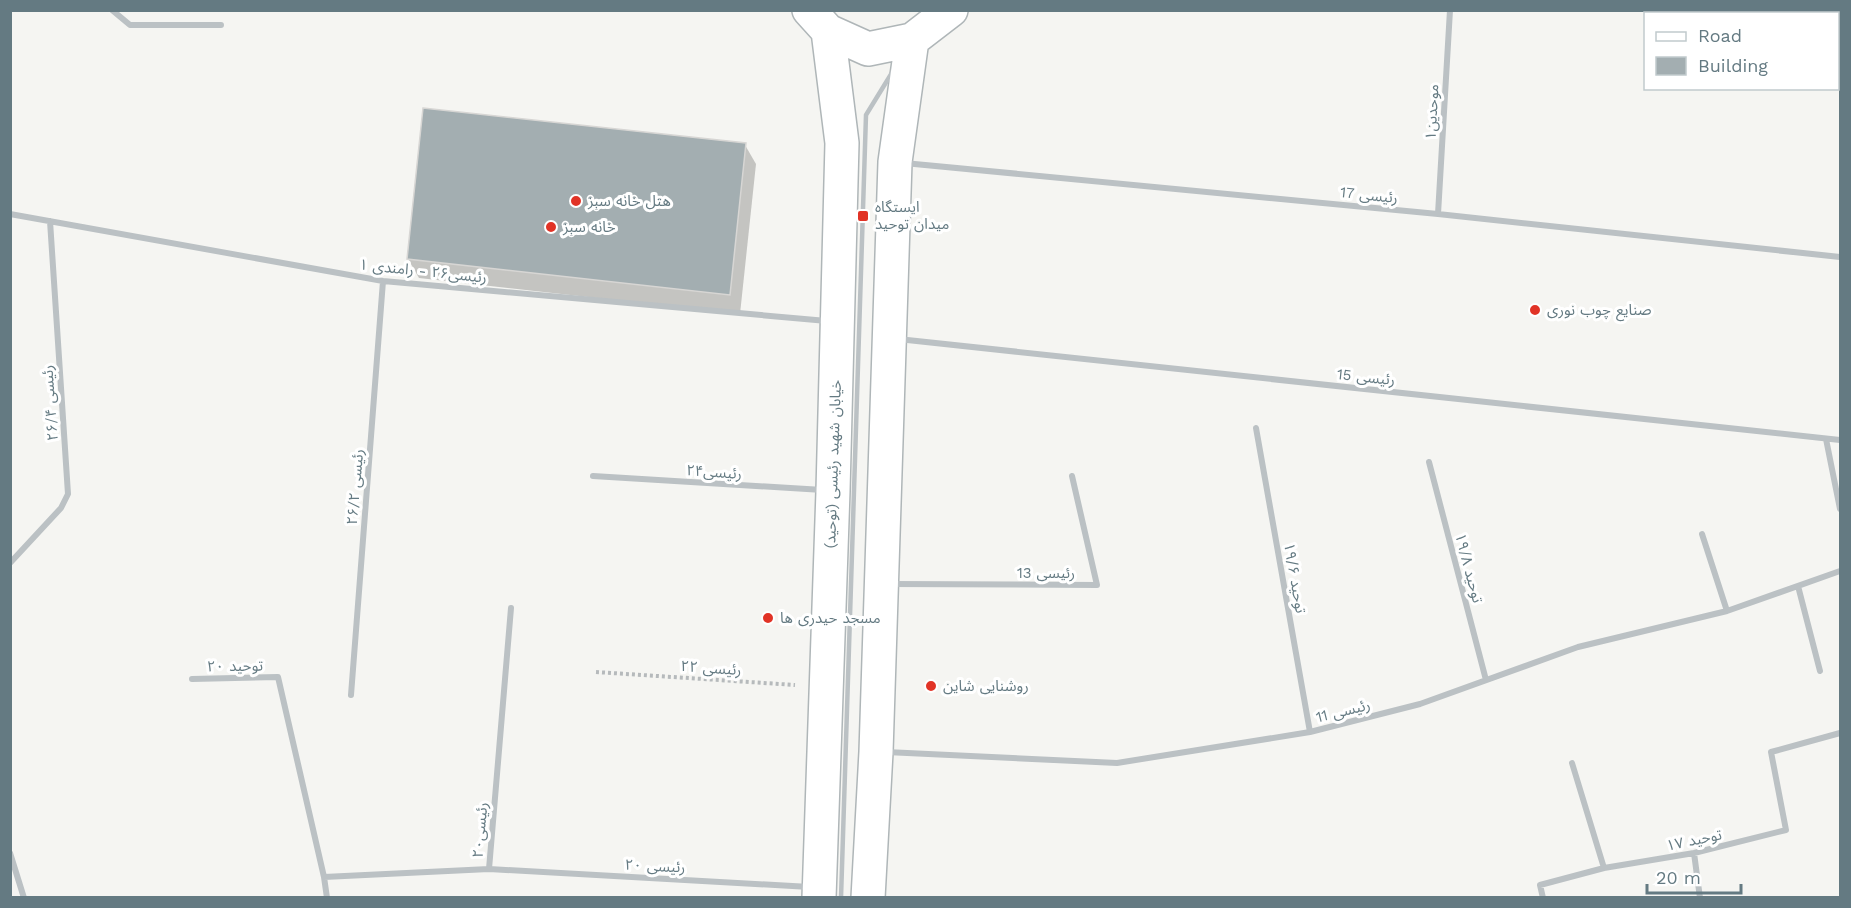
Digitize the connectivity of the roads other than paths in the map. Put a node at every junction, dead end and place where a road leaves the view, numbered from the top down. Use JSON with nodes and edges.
{"nodes":[{"id":1,"x":112,"y":10,"type":"edge"},
{"id":2,"x":951,"y":10,"type":"edge"},
{"id":3,"x":1450,"y":10,"type":"edge"},
{"id":4,"x":818,"y":21,"type":"edge"},
{"id":5,"x":221,"y":25,"type":"dead end"},
{"id":6,"x":909,"y":45,"type":"junction"},
{"id":7,"x":895,"y":68,"type":"dead end"},
{"id":8,"x":895,"y":162,"type":"junction"},
{"id":9,"x":10,"y":214,"type":"edge"},
{"id":10,"x":1438,"y":214,"type":"junction"},
{"id":11,"x":50,"y":221,"type":"junction"},
{"id":12,"x":1840,"y":257,"type":"edge"},
{"id":13,"x":384,"y":282,"type":"junction"},
{"id":14,"x":837,"y":322,"type":"junction"},
{"id":15,"x":888,"y":338,"type":"junction"},
{"id":16,"x":1256,"y":428,"type":"dead end"},
{"id":17,"x":1826,"y":439,"type":"junction"},
{"id":18,"x":1840,"y":440,"type":"edge"},
{"id":19,"x":1429,"y":462,"type":"dead end"},
{"id":20,"x":593,"y":476,"type":"dead end"},
{"id":21,"x":1072,"y":476,"type":"dead end"},
{"id":22,"x":833,"y":491,"type":"junction"},
{"id":23,"x":1840,"y":509,"type":"edge"},
{"id":24,"x":1702,"y":534,"type":"dead end"},
{"id":25,"x":10,"y":563,"type":"edge"},
{"id":26,"x":1840,"y":571,"type":"edge"},
{"id":27,"x":882,"y":584,"type":"junction"},
{"id":28,"x":1798,"y":586,"type":"junction"},
{"id":29,"x":511,"y":608,"type":"dead end"},
{"id":30,"x":1727,"y":611,"type":"junction"},
{"id":31,"x":1820,"y":671,"type":"dead end"},
{"id":32,"x":192,"y":679,"type":"dead end"},
{"id":33,"x":1486,"y":680,"type":"junction"},
{"id":34,"x":351,"y":694,"type":"dead end"},
{"id":35,"x":1310,"y":732,"type":"junction"},
{"id":36,"x":1840,"y":733,"type":"edge"},
{"id":37,"x":876,"y":752,"type":"junction"},
{"id":38,"x":1572,"y":763,"type":"dead end"},
{"id":39,"x":10,"y":853,"type":"edge"},
{"id":40,"x":1694,"y":853,"type":"junction"},
{"id":41,"x":1604,"y":868,"type":"junction"},
{"id":42,"x":489,"y":869,"type":"junction"},
{"id":43,"x":324,"y":877,"type":"junction"},
{"id":44,"x":826,"y":894,"type":"edge"},
{"id":45,"x":24,"y":897,"type":"edge"},
{"id":46,"x":327,"y":897,"type":"edge"},
{"id":47,"x":868,"y":897,"type":"edge"},
{"id":48,"x":1543,"y":897,"type":"edge"},
{"id":49,"x":1700,"y":897,"type":"edge"}],
"edges":[{"from":1,"to":5,"type":"street"},
{"from":2,"to":6,"type":"main road"},
{"from":3,"to":10,"type":"street","name":"موحدین۱"},
{"from":4,"to":6,"type":"main road"},
{"from":4,"to":14,"type":"main road","name":"خیابان شهید رئیسی (توحید)"},
{"from":6,"to":8,"type":"main road"},
{"from":7,"to":44,"type":"lane"},
{"from":8,"to":10,"type":"street","name":"رئیسی 17"},
{"from":8,"to":15,"type":"main road"},
{"from":9,"to":11,"type":"street","name":"رئیسی۲۶ - رامندی ۱"},
{"from":10,"to":12,"type":"street","name":"رئیسی 17"},
{"from":11,"to":13,"type":"street","name":"رئیسی۲۶ - رامندی ۱"},
{"from":11,"to":25,"type":"street","name":"رئیسی ۲۶/۴"},
{"from":13,"to":14,"type":"street","name":"رئیسی۲۶ - رامندی ۱"},
{"from":13,"to":34,"type":"street","name":"رئیسی ۲۶/۲"},
{"from":14,"to":22,"type":"main road","name":"خیابان شهید رئیسی (توحید)"},
{"from":15,"to":17,"type":"street","name":"رئیسی 15"},
{"from":15,"to":27,"type":"main road"},
{"from":16,"to":35,"type":"street","name":"توحید ۱۹/۶"},
{"from":17,"to":18,"type":"street","name":"رئیسی 15"},
{"from":17,"to":23,"type":"street"},
{"from":19,"to":33,"type":"street","name":"توحید ۱۹/۸"},
{"from":20,"to":22,"type":"street","name":"رئیسی۲۴"},
{"from":21,"to":27,"type":"street","name":"رئیسی 13"},
{"from":22,"to":44,"type":"main road","name":"خیابان شهید رئیسی (توحید)"},
{"from":24,"to":30,"type":"street"},
{"from":26,"to":28,"type":"street","name":"رئیسی 11"},
{"from":27,"to":37,"type":"main road"},
{"from":28,"to":30,"type":"street","name":"رئیسی 11"},
{"from":28,"to":31,"type":"street"},
{"from":29,"to":42,"type":"street","name":"رئیسی۲۰"},
{"from":30,"to":33,"type":"street","name":"رئیسی 11"},
{"from":32,"to":43,"type":"street","name":"توحید ۲۰"},
{"from":33,"to":35,"type":"street","name":"رئیسی 11"},
{"from":35,"to":37,"type":"street","name":"رئیسی 11"},
{"from":36,"to":40,"type":"street","name":"توحید ۱۷"},
{"from":37,"to":47,"type":"main road"},
{"from":38,"to":41,"type":"street"},
{"from":39,"to":45,"type":"street"},
{"from":40,"to":41,"type":"street","name":"توحید ۱۷"},
{"from":40,"to":49,"type":"street"},
{"from":41,"to":48,"type":"street","name":"توحید ۱۷"},
{"from":42,"to":43,"type":"street","name":"رئیسی۲۰"},
{"from":42,"to":44,"type":"street","name":"رئیسی ۲۰"},
{"from":43,"to":46,"type":"street"}]}
